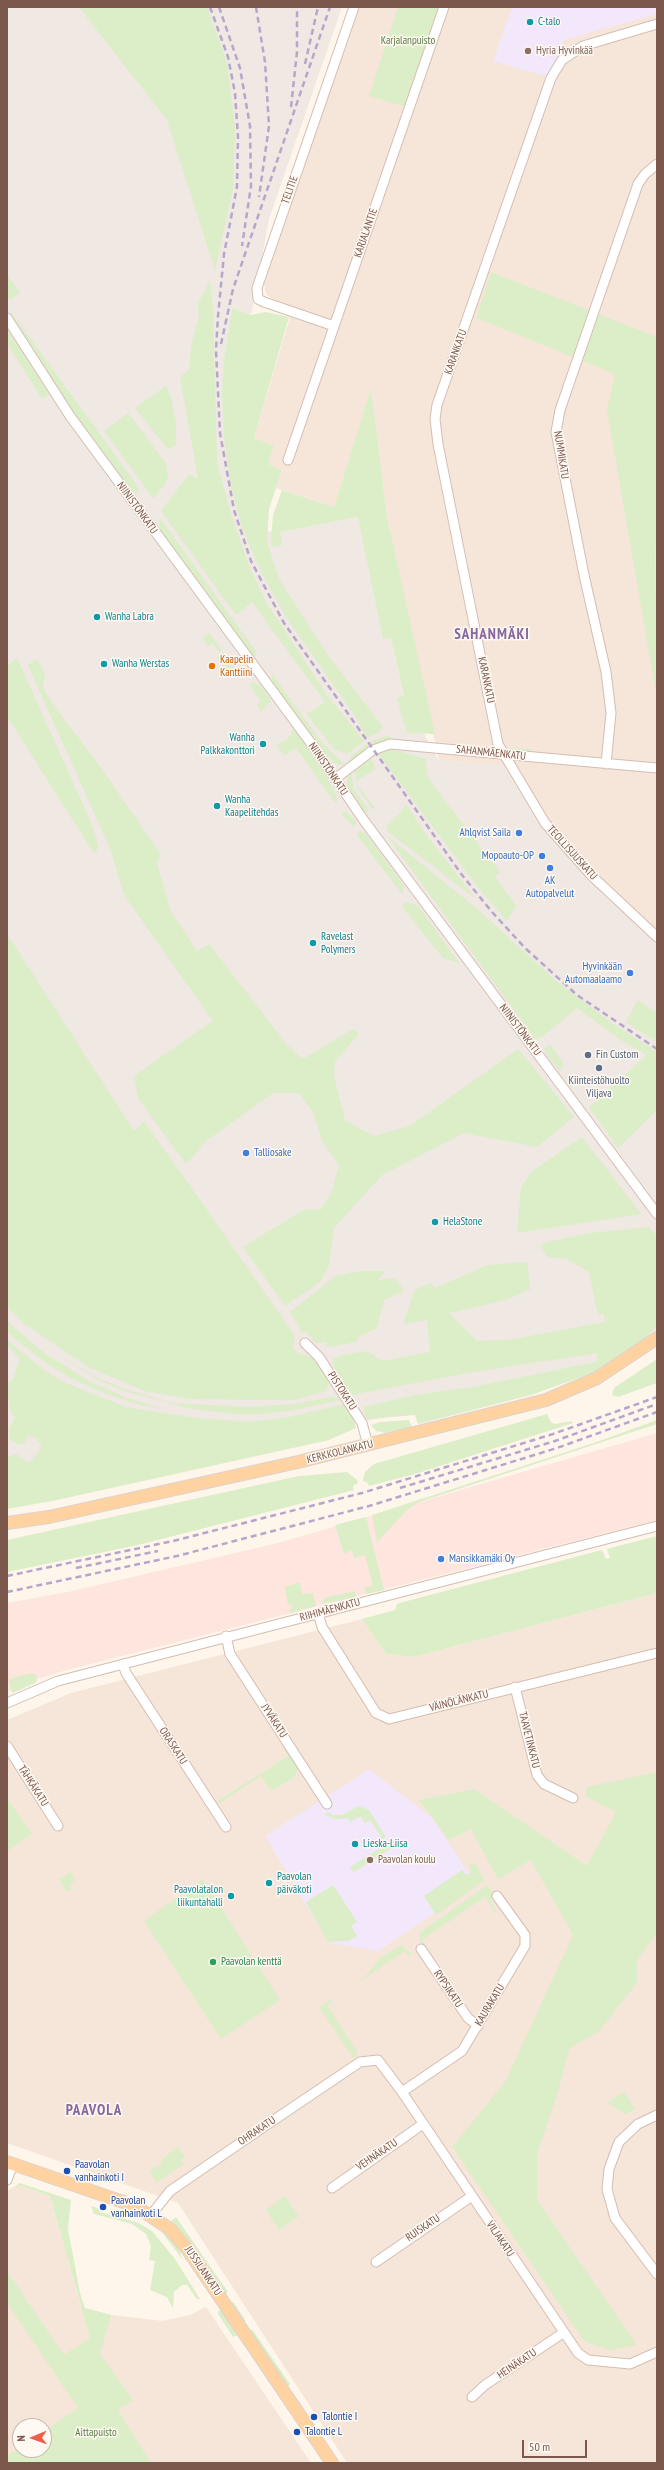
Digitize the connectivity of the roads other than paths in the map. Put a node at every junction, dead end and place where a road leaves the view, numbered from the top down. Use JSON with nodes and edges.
{"nodes":[{"id":1,"x":354,"y":7,"type":"edge"},
{"id":2,"x":444,"y":7,"type":"edge"},
{"id":3,"x":657,"y":24,"type":"edge"},
{"id":4,"x":657,"y":164,"type":"edge"},
{"id":5,"x":7,"y":318,"type":"edge"},
{"id":6,"x":334,"y":326,"type":"junction"},
{"id":7,"x":288,"y":460,"type":"dead end"},
{"id":8,"x":505,"y":754,"type":"junction"},
{"id":9,"x":606,"y":764,"type":"junction"},
{"id":10,"x":657,"y":768,"type":"edge"},
{"id":11,"x":335,"y":778,"type":"junction"},
{"id":12,"x":657,"y":937,"type":"edge"},
{"id":13,"x":657,"y":1214,"type":"edge"},
{"id":14,"x":657,"y":1338,"type":"edge"},
{"id":15,"x":305,"y":1343,"type":"dead end"},
{"id":16,"x":368,"y":1445,"type":"junction"},
{"id":17,"x":7,"y":1524,"type":"edge"},
{"id":18,"x":657,"y":1526,"type":"edge"},
{"id":19,"x":318,"y":1613,"type":"junction"},
{"id":20,"x":226,"y":1636,"type":"junction"},
{"id":21,"x":657,"y":1653,"type":"edge"},
{"id":22,"x":123,"y":1664,"type":"junction"},
{"id":23,"x":515,"y":1687,"type":"junction"},
{"id":24,"x":7,"y":1703,"type":"edge"},
{"id":25,"x":7,"y":1746,"type":"edge"},
{"id":26,"x":573,"y":1798,"type":"dead end"},
{"id":27,"x":327,"y":1804,"type":"dead end"},
{"id":28,"x":58,"y":1826,"type":"dead end"},
{"id":29,"x":226,"y":1827,"type":"dead end"},
{"id":30,"x":498,"y":1896,"type":"dead end"},
{"id":31,"x":421,"y":1949,"type":"dead end"},
{"id":32,"x":478,"y":2026,"type":"junction"},
{"id":33,"x":372,"y":2059,"type":"joint"},
{"id":34,"x":402,"y":2092,"type":"junction"},
{"id":35,"x":657,"y":2115,"type":"edge"},
{"id":36,"x":423,"y":2124,"type":"junction"},
{"id":37,"x":10,"y":2163,"type":"edge"},
{"id":38,"x":7,"y":2180,"type":"edge"},
{"id":39,"x":332,"y":2188,"type":"dead end"},
{"id":40,"x":472,"y":2196,"type":"junction"},
{"id":41,"x":151,"y":2215,"type":"junction"},
{"id":42,"x":376,"y":2262,"type":"dead end"},
{"id":43,"x":657,"y":2274,"type":"edge"},
{"id":44,"x":563,"y":2333,"type":"junction"},
{"id":45,"x":657,"y":2352,"type":"edge"},
{"id":46,"x":472,"y":2397,"type":"dead end"},
{"id":47,"x":332,"y":2463,"type":"edge"}],
"edges":[{"from":1,"to":6,"type":"street","name":"TELITIE"},
{"from":2,"to":6,"type":"street","name":"KARJALANTIE"},
{"from":3,"to":8,"type":"street","name":"KARANKATU"},
{"from":4,"to":9,"type":"street","name":"NUMMIKATU"},
{"from":5,"to":11,"type":"street","name":"NIINISTÖNKATU"},
{"from":6,"to":7,"type":"street","name":"KARJALANTIE"},
{"from":8,"to":9,"type":"street","name":"SAHANMÄENKATU"},
{"from":8,"to":11,"type":"street","name":"SAHANMÄENKATU"},
{"from":8,"to":12,"type":"street","name":"TEOLLISUUSKATU"},
{"from":9,"to":10,"type":"street","name":"SAHANMÄENKATU"},
{"from":11,"to":13,"type":"street","name":"NIINISTÖNKATU"},
{"from":14,"to":16,"type":"main road","name":"KERKKOLANKATU"},
{"from":15,"to":16,"type":"street","name":"PISTOKATU"},
{"from":16,"to":17,"type":"main road","name":"KERKKOLANKATU"},
{"from":18,"to":19,"type":"street","name":"RIIHIMÄENKATU"},
{"from":19,"to":20,"type":"street","name":"RIIHIMÄENKATU"},
{"from":19,"to":23,"type":"street","name":"VÄINÖLÄNKATU"},
{"from":20,"to":22,"type":"street","name":"RIIHIMÄENKATU"},
{"from":20,"to":27,"type":"street","name":"JYVÄKATU"},
{"from":21,"to":23,"type":"street","name":"VÄINÖLÄNKATU"},
{"from":22,"to":24,"type":"street","name":"RIIHIMÄENKATU"},
{"from":22,"to":29,"type":"street","name":"ORASKATU"},
{"from":23,"to":26,"type":"street","name":"TAAVETINKATU"},
{"from":25,"to":28,"type":"street","name":"TÄHKÄKATU"},
{"from":30,"to":32,"type":"street","name":"KAURAKATU"},
{"from":31,"to":32,"type":"street","name":"RYPSIKATU"},
{"from":32,"to":34,"type":"street","name":"KAURAKATU"},
{"from":33,"to":34,"type":"street","name":"VILJAKATU"},
{"from":33,"to":41,"type":"street","name":"OHRAKATU"},
{"from":34,"to":36,"type":"street","name":"VILJAKATU"},
{"from":35,"to":43,"type":"street"},
{"from":36,"to":39,"type":"street","name":"VEHNÄKATU"},
{"from":36,"to":40,"type":"street","name":"VILJAKATU"},
{"from":37,"to":38,"type":"street"},
{"from":37,"to":41,"type":"main road","name":"JUSSILANKATU"},
{"from":40,"to":42,"type":"street","name":"RUISKATU"},
{"from":40,"to":44,"type":"street","name":"VILJAKATU"},
{"from":41,"to":47,"type":"main road","name":"JUSSILANKATU"},
{"from":44,"to":45,"type":"street","name":"VILJAKATU"},
{"from":44,"to":46,"type":"street","name":"HEINÄKATU"}]}
